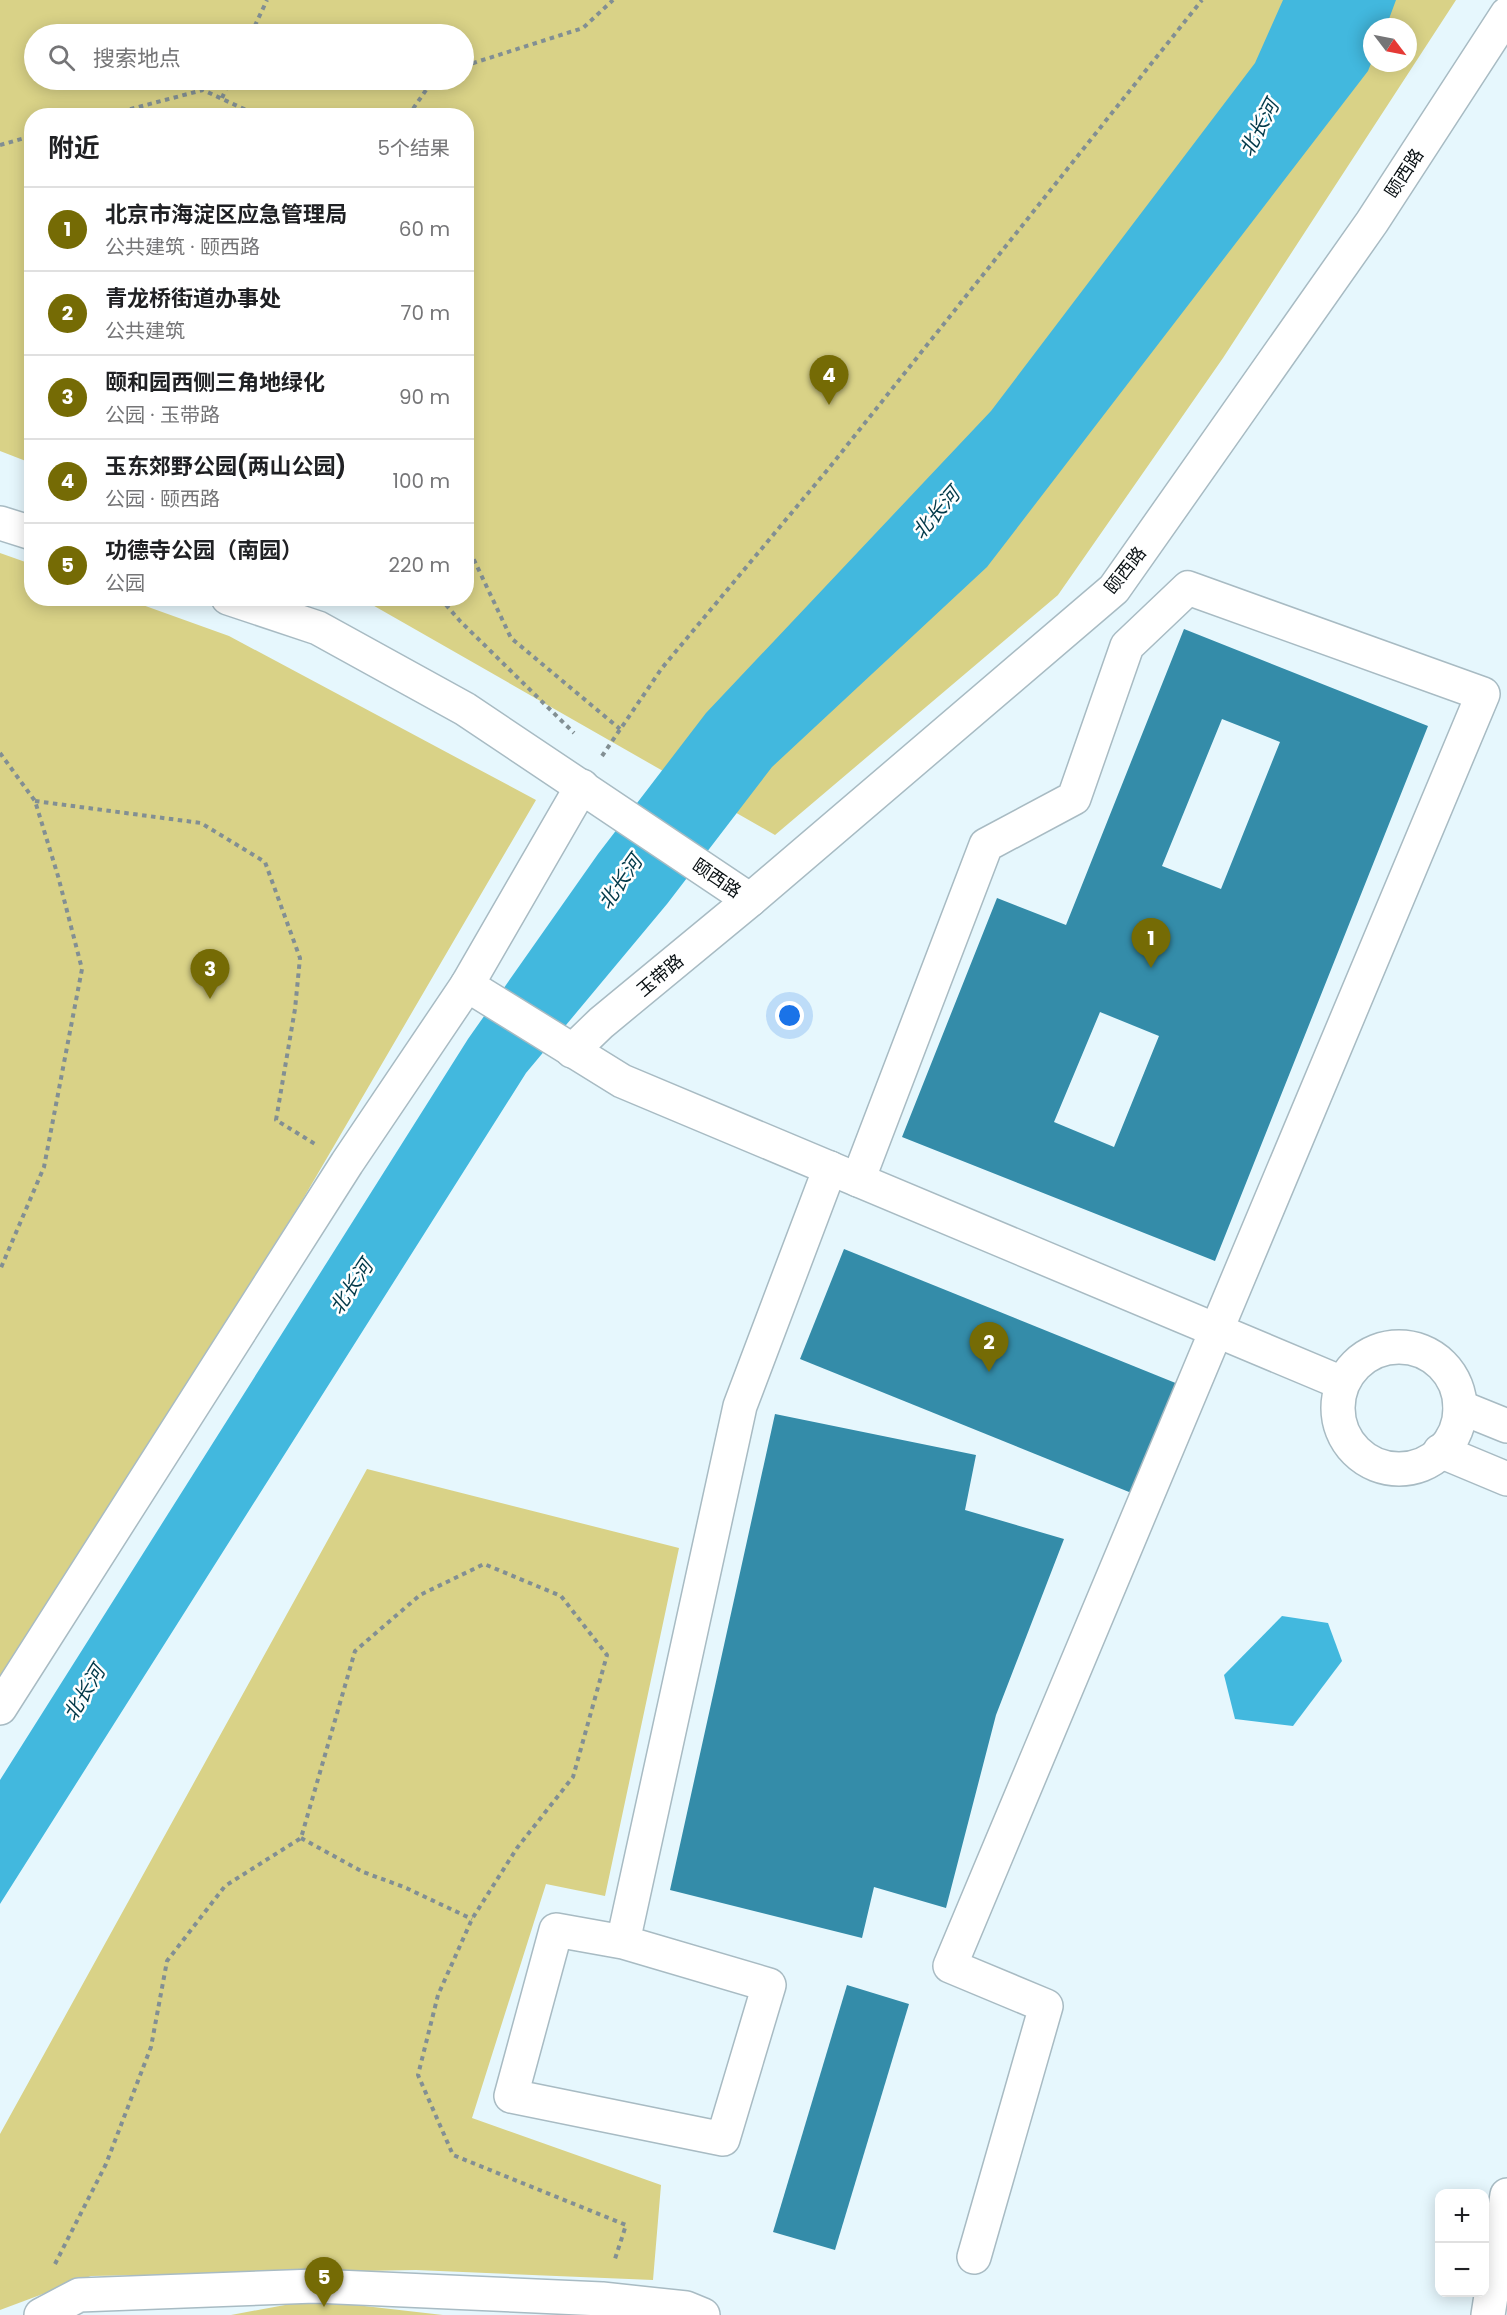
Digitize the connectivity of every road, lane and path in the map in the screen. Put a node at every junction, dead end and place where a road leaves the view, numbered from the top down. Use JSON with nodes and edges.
{"nodes":[{"id":1,"x":267,"y":0,"type":"edge"},
{"id":2,"x":613,"y":0,"type":"edge"},
{"id":3,"x":1202,"y":0,"type":"edge"},
{"id":4,"x":1507,"y":14,"type":"edge"},
{"id":5,"x":256,"y":24,"type":"edge"},
{"id":6,"x":474,"y":63,"type":"edge"},
{"id":7,"x":203,"y":90,"type":"edge"},
{"id":8,"x":203,"y":90,"type":"edge"},
{"id":9,"x":226,"y":90,"type":"edge"},
{"id":10,"x":426,"y":90,"type":"edge"},
{"id":11,"x":222,"y":98,"type":"junction"},
{"id":12,"x":134,"y":108,"type":"edge"},
{"id":13,"x":243,"y":108,"type":"edge"},
{"id":14,"x":414,"y":108,"type":"edge"},
{"id":15,"x":24,"y":138,"type":"edge"},
{"id":16,"x":0,"y":145,"type":"edge"},
{"id":17,"x":0,"y":523,"type":"edge"},
{"id":18,"x":24,"y":530,"type":"edge"},
{"id":19,"x":474,"y":560,"type":"edge"},
{"id":20,"x":252,"y":606,"type":"edge"},
{"id":21,"x":447,"y":606,"type":"edge"},
{"id":22,"x":620,"y":729,"type":"junction"},
{"id":23,"x":575,"y":735,"type":"dead end"},
{"id":24,"x":592,"y":751,"type":"dead end"},
{"id":25,"x":0,"y":753,"type":"edge"},
{"id":26,"x":594,"y":794,"type":"junction"},
{"id":27,"x":35,"y":801,"type":"junction"},
{"id":28,"x":740,"y":893,"type":"junction"},
{"id":29,"x":476,"y":990,"type":"junction"},
{"id":30,"x":563,"y":1045,"type":"junction"},
{"id":31,"x":347,"y":1163,"type":"junction"},
{"id":32,"x":844,"y":1174,"type":"junction"},
{"id":33,"x":0,"y":1270,"type":"edge"},
{"id":34,"x":1217,"y":1330,"type":"junction"},
{"id":35,"x":1342,"y":1383,"type":"junction"},
{"id":36,"x":1460,"y":1407,"type":"junction"},
{"id":37,"x":1507,"y":1426,"type":"edge"},
{"id":38,"x":1440,"y":1451,"type":"junction"},
{"id":39,"x":1507,"y":1479,"type":"edge"},
{"id":40,"x":0,"y":1708,"type":"edge"},
{"id":41,"x":300,"y":1838,"type":"junction"},
{"id":42,"x":472,"y":1919,"type":"junction"},
{"id":43,"x":623,"y":1942,"type":"junction"},
{"id":44,"x":1507,"y":2195,"type":"edge"},
{"id":45,"x":974,"y":2257,"type":"dead end"},
{"id":46,"x":54,"y":2265,"type":"dead end"},
{"id":47,"x":602,"y":2300,"type":"junction"},
{"id":48,"x":41,"y":2315,"type":"edge"},
{"id":49,"x":703,"y":2315,"type":"edge"},
{"id":50,"x":1488,"y":2315,"type":"edge"}],
"edges":[{"from":1,"to":5,"type":"path"},
{"from":2,"to":6,"type":"path"},
{"from":3,"to":22,"type":"path"},
{"from":4,"to":28,"type":"street","name":"颐西路"},
{"from":7,"to":11,"type":"path"},
{"from":8,"to":12,"type":"path"},
{"from":9,"to":11,"type":"path"},
{"from":10,"to":14,"type":"path"},
{"from":11,"to":13,"type":"path"},
{"from":15,"to":16,"type":"path"},
{"from":17,"to":18,"type":"street"},
{"from":19,"to":22,"type":"path"},
{"from":20,"to":26,"type":"street","name":"颐西路"},
{"from":21,"to":23,"type":"path"},
{"from":22,"to":24,"type":"path"},
{"from":25,"to":27,"type":"path"},
{"from":26,"to":28,"type":"street","name":"颐西路"},
{"from":26,"to":29,"type":"street"},
{"from":27,"to":31,"type":"path"},
{"from":27,"to":33,"type":"path"},
{"from":28,"to":30,"type":"street","name":"玉带路"},
{"from":29,"to":30,"type":"street"},
{"from":29,"to":31,"type":"street"},
{"from":30,"to":32,"type":"street"},
{"from":31,"to":40,"type":"street"},
{"from":32,"to":34,"type":"street"},
{"from":32,"to":34,"type":"street"},
{"from":32,"to":43,"type":"street"},
{"from":34,"to":35,"type":"street"},
{"from":34,"to":45,"type":"street"},
{"from":35,"to":36,"type":"street"},
{"from":35,"to":38,"type":"street"},
{"from":36,"to":37,"type":"street"},
{"from":36,"to":38,"type":"street"},
{"from":38,"to":39,"type":"street"},
{"from":41,"to":42,"type":"path"},
{"from":41,"to":42,"type":"path"},
{"from":41,"to":46,"type":"path"},
{"from":42,"to":47,"type":"path"},
{"from":43,"to":43,"type":"street"},
{"from":44,"to":50,"type":"street"},
{"from":47,"to":48,"type":"street"},
{"from":47,"to":49,"type":"street"}]}
